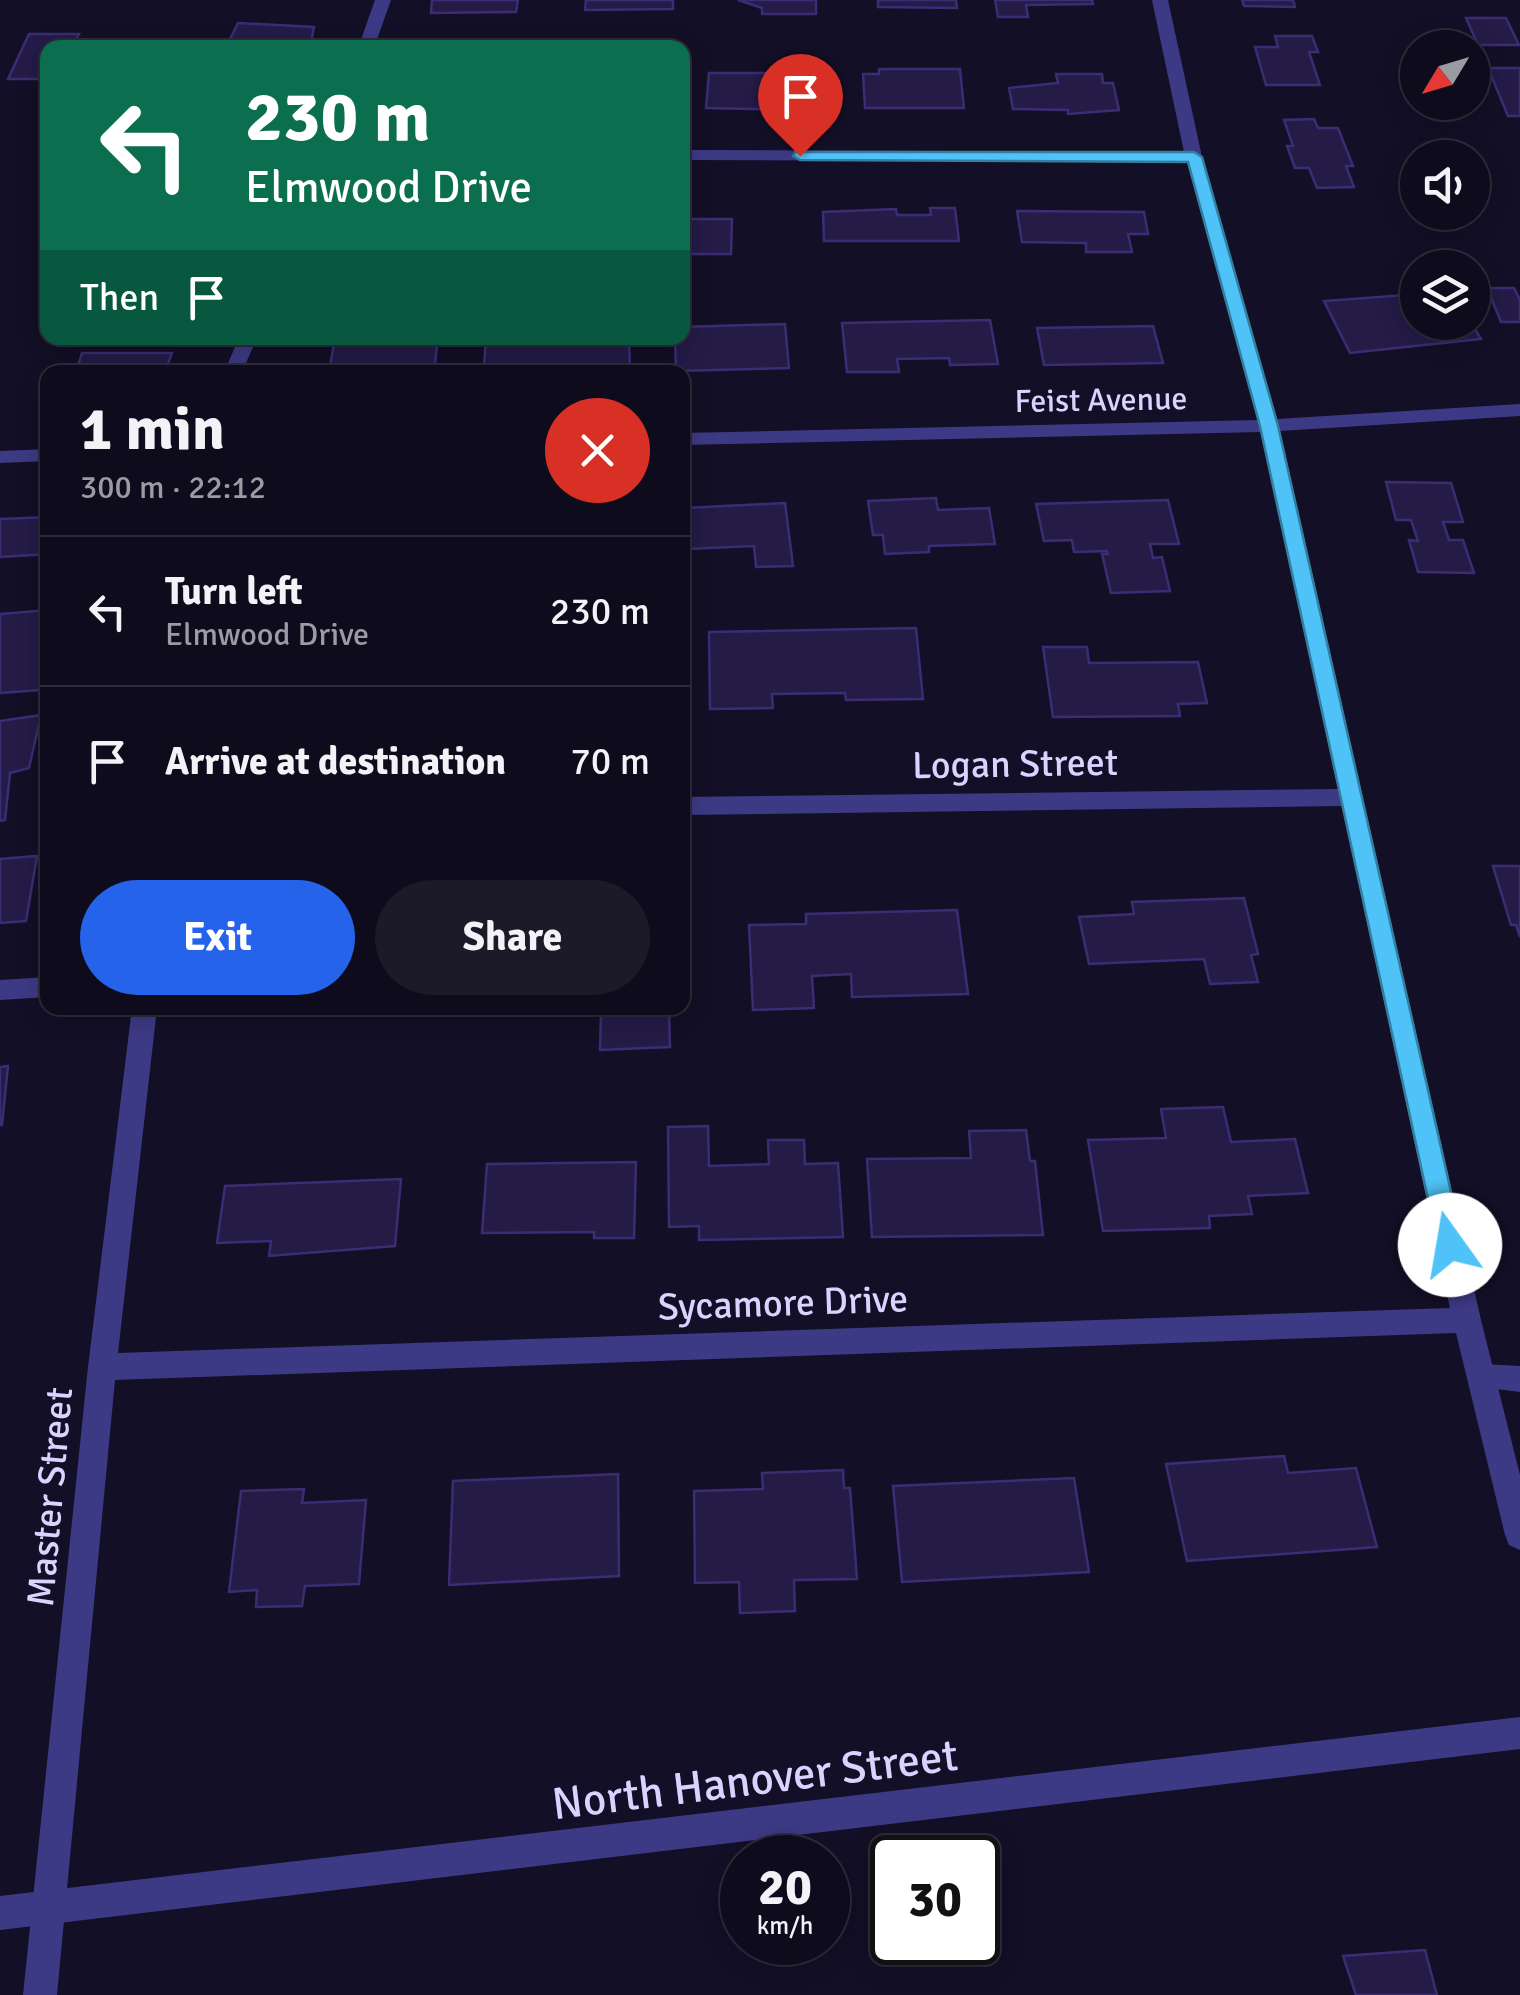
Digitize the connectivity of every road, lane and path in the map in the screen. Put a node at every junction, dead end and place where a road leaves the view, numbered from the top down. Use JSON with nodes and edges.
{"nodes":[{"id":1,"x":383,"y":0,"type":"edge"},
{"id":2,"x":1160,"y":0,"type":"edge"},
{"id":3,"x":369,"y":40,"type":"edge"},
{"id":4,"x":690,"y":155,"type":"edge"},
{"id":5,"x":1194,"y":157,"type":"junction"},
{"id":6,"x":1520,"y":410,"type":"edge"},
{"id":7,"x":1269,"y":426,"type":"junction"},
{"id":8,"x":690,"y":439,"type":"edge"},
{"id":9,"x":40,"y":455,"type":"edge"},
{"id":10,"x":0,"y":457,"type":"edge"},
{"id":11,"x":1349,"y":796,"type":"junction"},
{"id":12,"x":690,"y":806,"type":"edge"},
{"id":13,"x":40,"y":988,"type":"edge"},
{"id":14,"x":0,"y":990,"type":"edge"},
{"id":15,"x":143,"y":1015,"type":"edge"},
{"id":16,"x":1467,"y":1320,"type":"junction"},
{"id":17,"x":102,"y":1367,"type":"junction"},
{"id":18,"x":1483,"y":1377,"type":"junction"},
{"id":19,"x":1520,"y":1378,"type":"edge"},
{"id":20,"x":1520,"y":1535,"type":"edge"},
{"id":21,"x":1520,"y":1733,"type":"edge"},
{"id":22,"x":50,"y":1910,"type":"junction"},
{"id":23,"x":0,"y":1914,"type":"edge"},
{"id":24,"x":40,"y":1995,"type":"edge"}],
"edges":[{"from":1,"to":3,"type":"street"},
{"from":2,"to":5,"type":"street"},
{"from":4,"to":5,"type":"street"},
{"from":5,"to":7,"type":"street"},
{"from":6,"to":7,"type":"street","name":"Feist Avenue"},
{"from":7,"to":8,"type":"street","name":"Feist Avenue"},
{"from":7,"to":11,"type":"street"},
{"from":9,"to":10,"type":"street"},
{"from":11,"to":12,"type":"street","name":"Logan Street"},
{"from":11,"to":16,"type":"street"},
{"from":13,"to":14,"type":"street"},
{"from":15,"to":17,"type":"street","name":"Master Street"},
{"from":16,"to":17,"type":"street","name":"Sycamore Drive"},
{"from":16,"to":18,"type":"street"},
{"from":17,"to":22,"type":"street","name":"Master Street"},
{"from":18,"to":19,"type":"street"},
{"from":18,"to":20,"type":"street"},
{"from":21,"to":22,"type":"street","name":"North Hanover Street"},
{"from":22,"to":23,"type":"street","name":"North Hanover Street"},
{"from":22,"to":24,"type":"street","name":"Master Street"}]}
